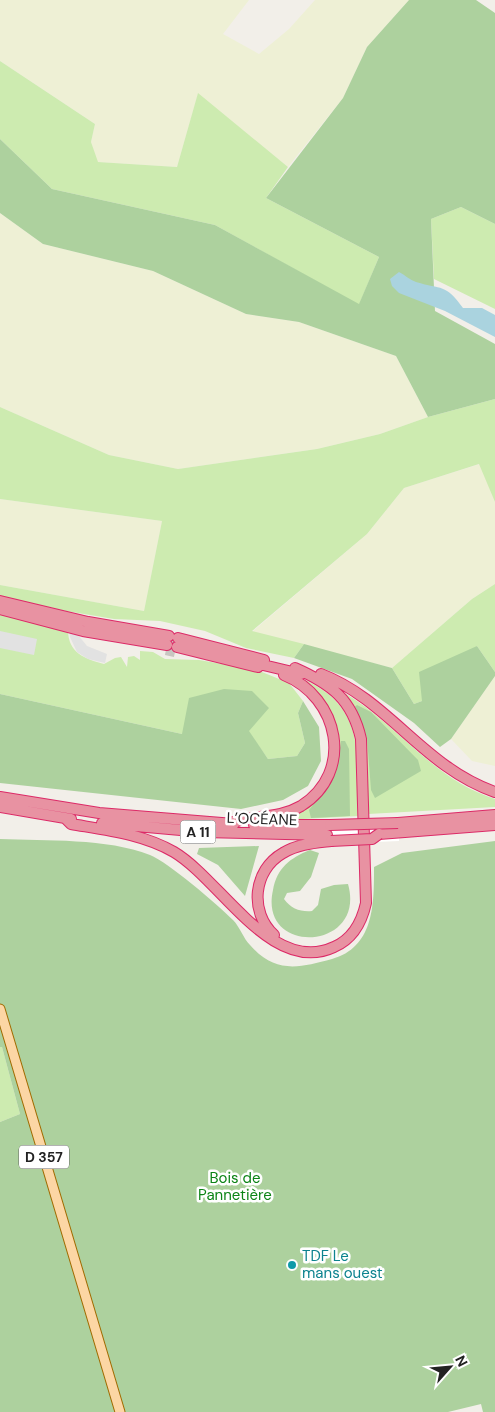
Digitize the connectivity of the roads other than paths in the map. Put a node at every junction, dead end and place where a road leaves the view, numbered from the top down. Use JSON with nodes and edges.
{"nodes":[{"id":1,"x":0,"y":601,"type":"edge"},
{"id":2,"x":0,"y":608,"type":"edge"},
{"id":3,"x":134,"y":632,"type":"junction"},
{"id":4,"x":173,"y":642,"type":"junction"},
{"id":5,"x":226,"y":655,"type":"junction"},
{"id":6,"x":252,"y":664,"type":"junction"},
{"id":7,"x":295,"y":668,"type":"junction"},
{"id":8,"x":495,"y":792,"type":"edge"},
{"id":9,"x":0,"y":797,"type":"edge"},
{"id":10,"x":0,"y":808,"type":"edge"},
{"id":11,"x":495,"y":815,"type":"edge"},
{"id":12,"x":65,"y":818,"type":"junction"},
{"id":13,"x":227,"y":824,"type":"junction"},
{"id":14,"x":495,"y":825,"type":"edge"},
{"id":15,"x":399,"y":828,"type":"junction"},
{"id":16,"x":331,"y":834,"type":"junction"},
{"id":17,"x":0,"y":1009,"type":"edge"},
{"id":18,"x":120,"y":1412,"type":"edge"}],
"edges":[{"from":1,"to":3,"type":"highway"},
{"from":2,"to":3,"type":"highway"},
{"from":3,"to":4,"type":"highway"},
{"from":3,"to":4,"type":"highway"},
{"from":4,"to":5,"type":"highway"},
{"from":5,"to":6,"type":"highway"},
{"from":5,"to":7,"type":"highway"},
{"from":6,"to":13,"type":"highway"},
{"from":6,"to":16,"type":"highway"},
{"from":7,"to":8,"type":"highway"},
{"from":7,"to":12,"type":"highway"},
{"from":9,"to":13,"type":"highway","name":"L’OCÉANE","number":"A 11"},
{"from":10,"to":12,"type":"highway","name":"L’OCÉANE","number":"A 11"},
{"from":11,"to":15,"type":"highway","name":"L’OCÉANE","number":"A 11"},
{"from":12,"to":16,"type":"highway","name":"L’OCÉANE","number":"A 11"},
{"from":13,"to":16,"type":"highway","name":"L’OCÉANE","number":"A 11"},
{"from":14,"to":15,"type":"highway","name":"L’OCÉANE","number":"A 11"},
{"from":15,"to":16,"type":"highway","name":"L’OCÉANE","number":"A 11","bridge":true},
{"from":15,"to":16,"type":"highway","name":"L’OCÉANE","number":"A 11"},
{"from":17,"to":18,"type":"main road","number":"D 357"}]}
